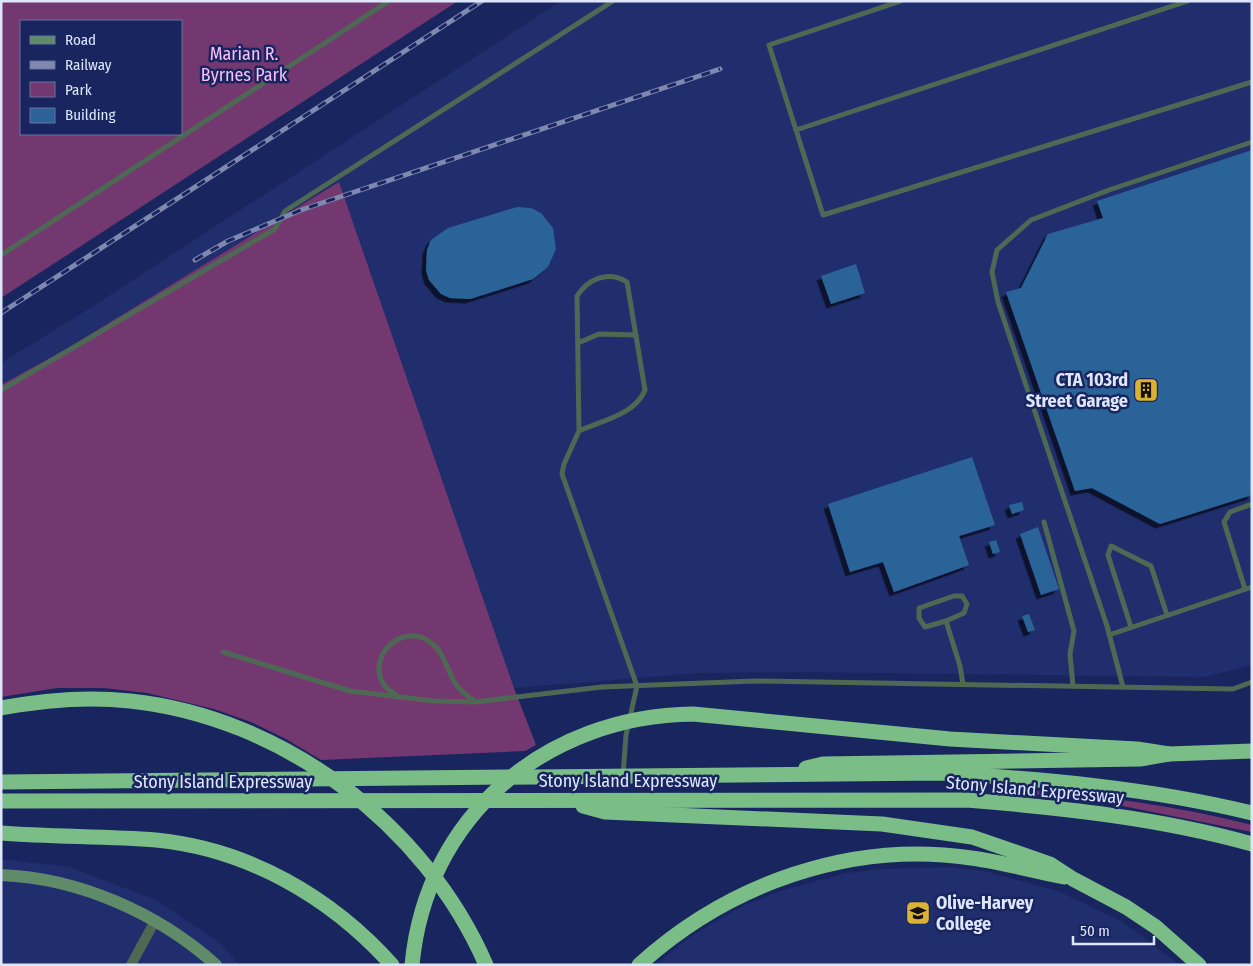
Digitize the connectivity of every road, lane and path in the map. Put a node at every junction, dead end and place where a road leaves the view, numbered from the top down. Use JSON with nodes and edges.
{"nodes":[{"id":1,"x":389,"y":1,"type":"edge"},
{"id":2,"x":613,"y":1,"type":"edge"},
{"id":3,"x":901,"y":1,"type":"edge"},
{"id":4,"x":1188,"y":1,"type":"edge"},
{"id":5,"x":1252,"y":82,"type":"edge"},
{"id":6,"x":796,"y":130,"type":"junction"},
{"id":7,"x":1252,"y":142,"type":"edge"},
{"id":8,"x":1,"y":255,"type":"edge"},
{"id":9,"x":636,"y":335,"type":"junction"},
{"id":10,"x":578,"y":343,"type":"junction"},
{"id":11,"x":1,"y":390,"type":"edge"},
{"id":12,"x":578,"y":431,"type":"junction"},
{"id":13,"x":1252,"y":504,"type":"edge"},
{"id":14,"x":1044,"y":522,"type":"dead end"},
{"id":15,"x":1252,"y":587,"type":"edge"},
{"id":16,"x":1245,"y":589,"type":"junction"},
{"id":17,"x":1167,"y":615,"type":"junction"},
{"id":18,"x":946,"y":621,"type":"junction"},
{"id":19,"x":1131,"y":627,"type":"junction"},
{"id":20,"x":1109,"y":634,"type":"junction"},
{"id":21,"x":223,"y":652,"type":"dead end"},
{"id":22,"x":1252,"y":682,"type":"edge"},
{"id":23,"x":963,"y":684,"type":"junction"},
{"id":24,"x":637,"y":686,"type":"junction"},
{"id":25,"x":1073,"y":686,"type":"junction"},
{"id":26,"x":1123,"y":687,"type":"junction"},
{"id":27,"x":400,"y":697,"type":"junction"},
{"id":28,"x":475,"y":702,"type":"junction"},
{"id":29,"x":1,"y":708,"type":"edge"},
{"id":30,"x":1252,"y":751,"type":"edge"},
{"id":31,"x":1169,"y":754,"type":"junction"},
{"id":32,"x":772,"y":775,"type":"junction"},
{"id":33,"x":623,"y":776,"type":"junction"},
{"id":34,"x":1,"y":782,"type":"edge"},
{"id":35,"x":171,"y":790,"type":"junction"},
{"id":36,"x":1,"y":801,"type":"edge"},
{"id":37,"x":562,"y":801,"type":"junction"},
{"id":38,"x":1252,"y":813,"type":"edge"},
{"id":39,"x":1,"y":833,"type":"edge"},
{"id":40,"x":1252,"y":844,"type":"edge"},
{"id":41,"x":1,"y":875,"type":"edge"},
{"id":42,"x":1073,"y":879,"type":"junction"},
{"id":43,"x":155,"y":921,"type":"junction"},
{"id":44,"x":131,"y":965,"type":"edge"},
{"id":45,"x":216,"y":965,"type":"edge"},
{"id":46,"x":392,"y":965,"type":"edge"},
{"id":47,"x":412,"y":965,"type":"edge"},
{"id":48,"x":486,"y":965,"type":"edge"},
{"id":49,"x":639,"y":965,"type":"edge"},
{"id":50,"x":1199,"y":965,"type":"edge"}],
"edges":[{"from":1,"to":8,"type":"lane"},
{"from":2,"to":11,"type":"lane"},
{"from":3,"to":6,"type":"lane"},
{"from":4,"to":6,"type":"lane"},
{"from":5,"to":6,"type":"lane"},
{"from":7,"to":20,"type":"lane"},
{"from":9,"to":10,"type":"lane"},
{"from":9,"to":10,"type":"lane"},
{"from":9,"to":12,"type":"lane"},
{"from":10,"to":12,"type":"lane"},
{"from":12,"to":24,"type":"lane"},
{"from":13,"to":16,"type":"lane"},
{"from":14,"to":25,"type":"lane"},
{"from":15,"to":16,"type":"lane"},
{"from":16,"to":17,"type":"lane"},
{"from":17,"to":19,"type":"lane"},
{"from":17,"to":19,"type":"lane"},
{"from":18,"to":18,"type":"lane"},
{"from":18,"to":23,"type":"lane"},
{"from":19,"to":20,"type":"lane"},
{"from":20,"to":26,"type":"lane"},
{"from":21,"to":27,"type":"lane"},
{"from":22,"to":26,"type":"lane"},
{"from":23,"to":24,"type":"lane"},
{"from":23,"to":25,"type":"lane"},
{"from":24,"to":28,"type":"lane"},
{"from":24,"to":33,"type":"lane"},
{"from":25,"to":26,"type":"lane"},
{"from":27,"to":28,"type":"lane"},
{"from":27,"to":28,"type":"lane"},
{"from":29,"to":48,"type":"highway"},
{"from":30,"to":31,"type":"highway"},
{"from":31,"to":32,"type":"highway"},
{"from":31,"to":47,"type":"highway"},
{"from":32,"to":33,"type":"highway","name":"Stony Island Expressway"},
{"from":32,"to":38,"type":"highway","name":"Stony Island Expressway"},
{"from":33,"to":35,"type":"highway","name":"Stony Island Expressway"},
{"from":34,"to":35,"type":"highway","name":"Stony Island Expressway"},
{"from":35,"to":36,"type":"highway","name":"Stony Island Expressway"},
{"from":35,"to":37,"type":"highway","name":"Stony Island Expressway"},
{"from":37,"to":40,"type":"highway","name":"Stony Island Expressway"},
{"from":37,"to":42,"type":"highway"},
{"from":39,"to":46,"type":"highway"},
{"from":41,"to":43,"type":"street"},
{"from":42,"to":49,"type":"highway"},
{"from":42,"to":50,"type":"highway"},
{"from":43,"to":44,"type":"street"},
{"from":43,"to":45,"type":"street"}]}
